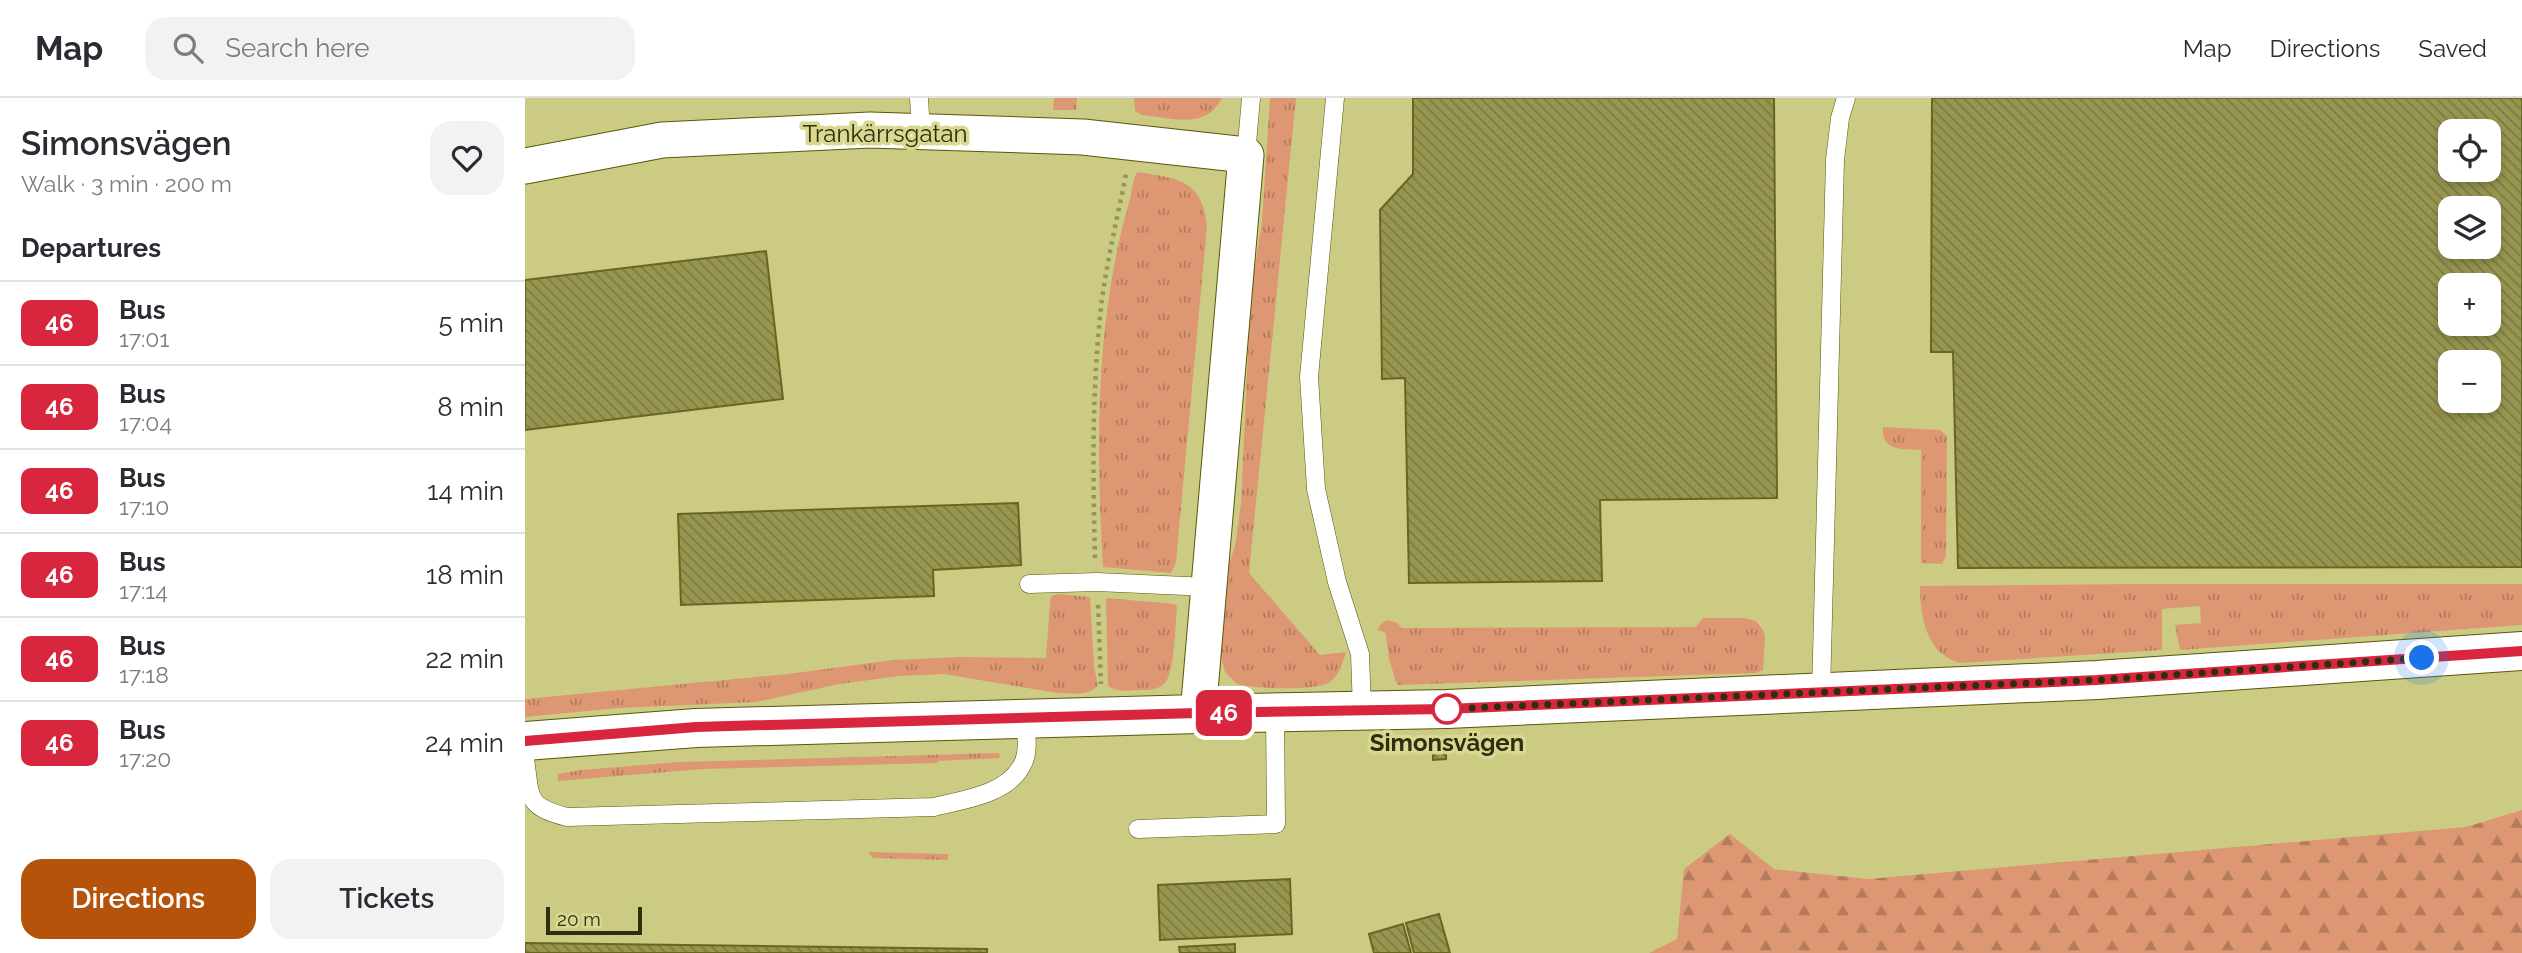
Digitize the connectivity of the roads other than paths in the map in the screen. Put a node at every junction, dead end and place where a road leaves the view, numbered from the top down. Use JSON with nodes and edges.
{"nodes":[{"id":1,"x":1251,"y":98,"type":"edge"},
{"id":2,"x":1335,"y":98,"type":"edge"},
{"id":3,"x":1846,"y":98,"type":"edge"},
{"id":4,"x":920,"y":114,"type":"edge"},
{"id":5,"x":1246,"y":155,"type":"junction"},
{"id":6,"x":525,"y":166,"type":"edge"},
{"id":7,"x":1029,"y":584,"type":"dead end"},
{"id":8,"x":1207,"y":587,"type":"junction"},
{"id":9,"x":2522,"y":651,"type":"edge"},
{"id":10,"x":1821,"y":693,"type":"junction"},
{"id":11,"x":1362,"y":710,"type":"junction"},
{"id":12,"x":1275,"y":712,"type":"junction"},
{"id":13,"x":1198,"y":713,"type":"junction"},
{"id":14,"x":1025,"y":719,"type":"junction"},
{"id":15,"x":525,"y":741,"type":"edge"},
{"id":16,"x":525,"y":759,"type":"edge"},
{"id":17,"x":1137,"y":830,"type":"dead end"}],
"edges":[{"from":1,"to":5,"type":"lane"},
{"from":2,"to":11,"type":"lane"},
{"from":3,"to":10,"type":"lane"},
{"from":4,"to":5,"type":"street","name":"Trankärrsgatan"},
{"from":4,"to":6,"type":"street","name":"Trankärrsgatan"},
{"from":5,"to":8,"type":"street"},
{"from":7,"to":8,"type":"lane"},
{"from":8,"to":13,"type":"street"},
{"from":9,"to":10,"type":"street"},
{"from":10,"to":11,"type":"street"},
{"from":11,"to":12,"type":"street"},
{"from":12,"to":13,"type":"street"},
{"from":12,"to":17,"type":"lane"},
{"from":13,"to":14,"type":"street"},
{"from":14,"to":15,"type":"street"},
{"from":14,"to":16,"type":"lane"}]}
